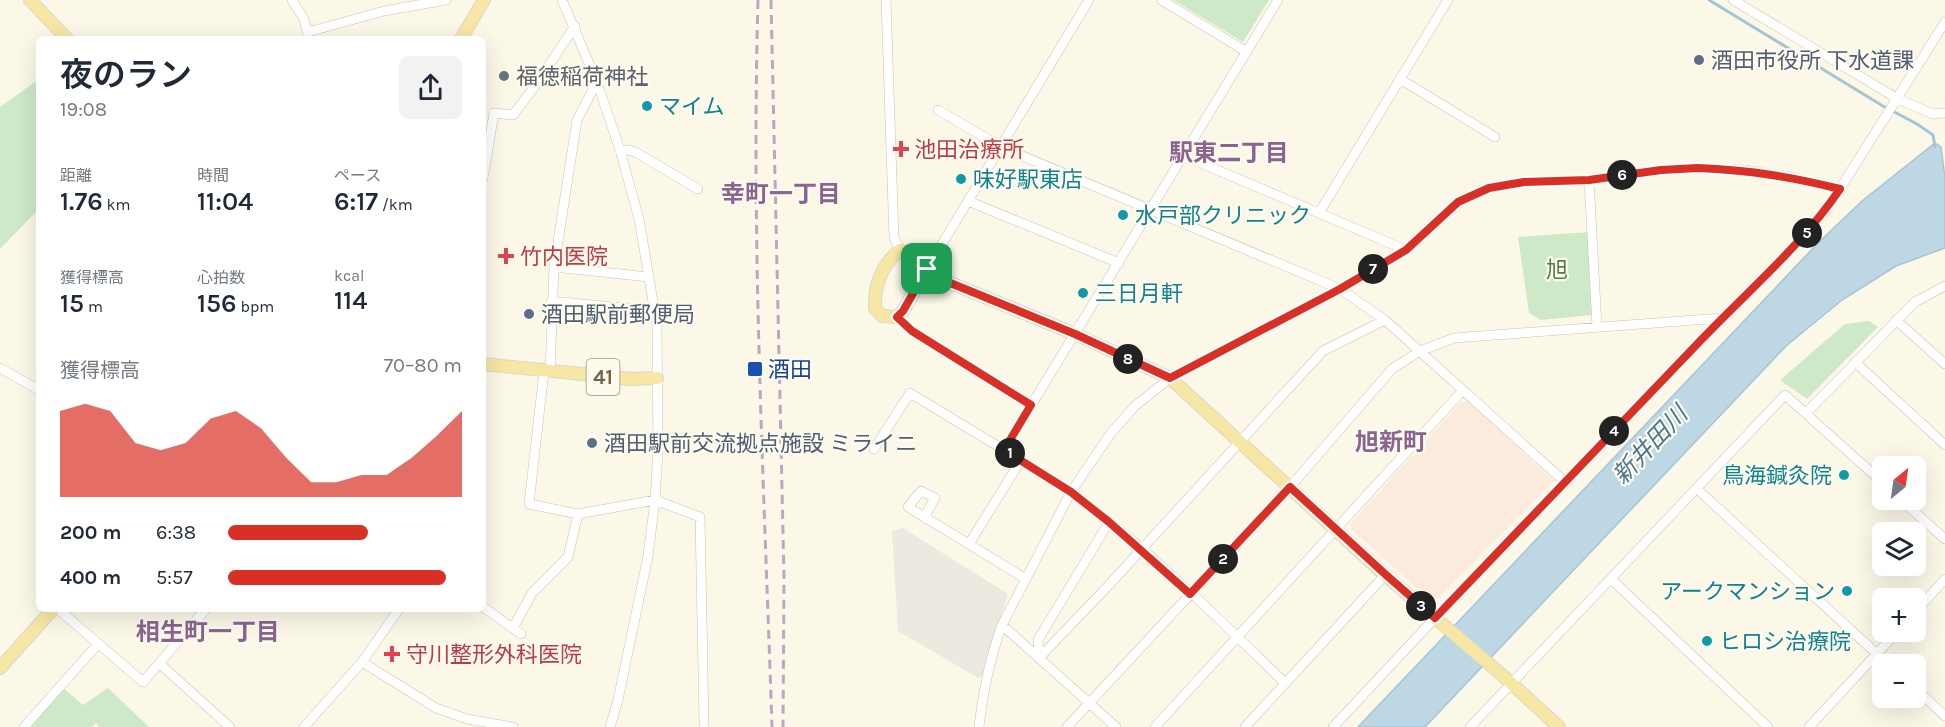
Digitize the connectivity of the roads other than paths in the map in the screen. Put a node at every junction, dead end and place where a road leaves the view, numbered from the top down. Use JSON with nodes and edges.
{"nodes":[{"id":1,"x":30,"y":0,"type":"edge"},
{"id":2,"x":292,"y":0,"type":"edge"},
{"id":3,"x":446,"y":0,"type":"edge"},
{"id":4,"x":484,"y":0,"type":"edge"},
{"id":5,"x":562,"y":0,"type":"edge"},
{"id":6,"x":886,"y":0,"type":"edge"},
{"id":7,"x":1089,"y":0,"type":"edge"},
{"id":8,"x":1161,"y":0,"type":"edge"},
{"id":9,"x":1278,"y":0,"type":"edge"},
{"id":10,"x":1448,"y":0,"type":"edge"},
{"id":11,"x":1732,"y":0,"type":"edge"},
{"id":12,"x":1945,"y":22,"type":"edge"},
{"id":13,"x":575,"y":26,"type":"junction"},
{"id":14,"x":64,"y":36,"type":"edge"},
{"id":15,"x":309,"y":36,"type":"edge"},
{"id":16,"x":463,"y":36,"type":"edge"},
{"id":17,"x":1247,"y":52,"type":"junction"},
{"id":18,"x":1400,"y":80,"type":"junction"},
{"id":19,"x":597,"y":81,"type":"junction"},
{"id":20,"x":1898,"y":99,"type":"junction"},
{"id":21,"x":938,"y":110,"type":"dead end"},
{"id":22,"x":1945,"y":113,"type":"edge"},
{"id":23,"x":1496,"y":137,"type":"dead end"},
{"id":24,"x":1001,"y":147,"type":"junction"},
{"id":25,"x":620,"y":150,"type":"junction"},
{"id":26,"x":1184,"y":156,"type":"junction"},
{"id":27,"x":486,"y":160,"type":"edge"},
{"id":28,"x":1589,"y":180,"type":"junction"},
{"id":29,"x":698,"y":189,"type":"dead end"},
{"id":30,"x":1840,"y":189,"type":"junction"},
{"id":31,"x":968,"y":201,"type":"junction"},
{"id":32,"x":1151,"y":210,"type":"junction"},
{"id":33,"x":1319,"y":213,"type":"junction"},
{"id":34,"x":900,"y":250,"type":"junction"},
{"id":35,"x":1406,"y":250,"type":"junction"},
{"id":36,"x":1119,"y":263,"type":"junction"},
{"id":37,"x":554,"y":267,"type":"junction"},
{"id":38,"x":927,"y":269,"type":"junction"},
{"id":39,"x":649,"y":277,"type":"junction"},
{"id":40,"x":1945,"y":286,"type":"edge"},
{"id":41,"x":1340,"y":289,"type":"junction"},
{"id":42,"x":551,"y":301,"type":"junction"},
{"id":43,"x":655,"y":311,"type":"junction"},
{"id":44,"x":897,"y":317,"type":"junction"},
{"id":45,"x":1722,"y":318,"type":"junction"},
{"id":46,"x":1385,"y":320,"type":"junction"},
{"id":47,"x":1896,"y":320,"type":"junction"},
{"id":48,"x":1597,"y":327,"type":"junction"},
{"id":49,"x":1075,"y":334,"type":"junction"},
{"id":50,"x":1420,"y":351,"type":"junction"},
{"id":51,"x":1855,"y":362,"type":"junction"},
{"id":52,"x":486,"y":364,"type":"edge"},
{"id":53,"x":1945,"y":364,"type":"edge"},
{"id":54,"x":0,"y":368,"type":"edge"},
{"id":55,"x":547,"y":372,"type":"junction"},
{"id":56,"x":657,"y":378,"type":"junction"},
{"id":57,"x":1170,"y":378,"type":"junction"},
{"id":58,"x":36,"y":388,"type":"edge"},
{"id":59,"x":1463,"y":390,"type":"junction"},
{"id":60,"x":1031,"y":405,"type":"junction"},
{"id":61,"x":1806,"y":413,"type":"junction"},
{"id":62,"x":1239,"y":441,"type":"junction"},
{"id":63,"x":1945,"y":445,"type":"edge"},
{"id":64,"x":874,"y":449,"type":"dead end"},
{"id":65,"x":1004,"y":450,"type":"junction"},
{"id":66,"x":1021,"y":460,"type":"junction"},
{"id":67,"x":1872,"y":473,"type":"edge"},
{"id":68,"x":1565,"y":482,"type":"junction"},
{"id":69,"x":1290,"y":487,"type":"junction"},
{"id":70,"x":1697,"y":489,"type":"junction"},
{"id":71,"x":1071,"y":492,"type":"junction"},
{"id":72,"x":655,"y":500,"type":"junction"},
{"id":73,"x":1912,"y":510,"type":"edge"},
{"id":74,"x":578,"y":514,"type":"junction"},
{"id":75,"x":927,"y":519,"type":"dead end"},
{"id":76,"x":1109,"y":522,"type":"junction"},
{"id":77,"x":1337,"y":529,"type":"junction"},
{"id":78,"x":1945,"y":539,"type":"edge"},
{"id":79,"x":969,"y":544,"type":"junction"},
{"id":80,"x":1140,"y":549,"type":"junction"},
{"id":81,"x":1385,"y":574,"type":"junction"},
{"id":82,"x":1026,"y":579,"type":"junction"},
{"id":83,"x":1611,"y":579,"type":"junction"},
{"id":84,"x":1945,"y":579,"type":"edge"},
{"id":85,"x":1190,"y":594,"type":"junction"},
{"id":86,"x":1926,"y":600,"type":"edge"},
{"id":87,"x":486,"y":609,"type":"edge"},
{"id":88,"x":50,"y":612,"type":"edge"},
{"id":89,"x":61,"y":612,"type":"edge"},
{"id":90,"x":203,"y":612,"type":"edge"},
{"id":91,"x":397,"y":612,"type":"edge"},
{"id":92,"x":1439,"y":622,"type":"junction"},
{"id":93,"x":1002,"y":625,"type":"junction"},
{"id":94,"x":1238,"y":638,"type":"junction"},
{"id":95,"x":1887,"y":642,"type":"edge"},
{"id":96,"x":98,"y":644,"type":"junction"},
{"id":97,"x":1876,"y":654,"type":"joint"},
{"id":98,"x":1039,"y":658,"type":"junction"},
{"id":99,"x":1872,"y":658,"type":"edge"},
{"id":100,"x":362,"y":662,"type":"junction"},
{"id":101,"x":160,"y":664,"type":"junction"},
{"id":102,"x":0,"y":668,"type":"edge"},
{"id":103,"x":1285,"y":683,"type":"junction"},
{"id":104,"x":1511,"y":684,"type":"junction"},
{"id":105,"x":1926,"y":698,"type":"edge"},
{"id":106,"x":1089,"y":704,"type":"junction"},
{"id":107,"x":1945,"y":716,"type":"edge"},
{"id":108,"x":704,"y":724,"type":"dead end"},
{"id":109,"x":24,"y":727,"type":"edge"},
{"id":110,"x":230,"y":727,"type":"edge"},
{"id":111,"x":304,"y":727,"type":"edge"},
{"id":112,"x":513,"y":727,"type":"edge"},
{"id":113,"x":610,"y":727,"type":"edge"},
{"id":114,"x":979,"y":727,"type":"edge"},
{"id":115,"x":1067,"y":727,"type":"edge"},
{"id":116,"x":1116,"y":727,"type":"edge"},
{"id":117,"x":1155,"y":727,"type":"edge"},
{"id":118,"x":1245,"y":727,"type":"edge"},
{"id":119,"x":1333,"y":727,"type":"edge"},
{"id":120,"x":1470,"y":727,"type":"edge"},
{"id":121,"x":1559,"y":727,"type":"edge"},
{"id":122,"x":1768,"y":727,"type":"edge"},
{"id":123,"x":1809,"y":727,"type":"edge"}],
"edges":[{"from":1,"to":14,"type":"main road"},
{"from":2,"to":15,"type":"street"},
{"from":3,"to":15,"type":"street"},
{"from":4,"to":16,"type":"main road"},
{"from":5,"to":13,"type":"street"},
{"from":6,"to":34,"type":"street"},
{"from":7,"to":24,"type":"street"},
{"from":8,"to":17,"type":"street"},
{"from":9,"to":17,"type":"street"},
{"from":10,"to":18,"type":"street"},
{"from":11,"to":20,"type":"street"},
{"from":12,"to":20,"type":"street"},
{"from":13,"to":19,"type":"street"},
{"from":13,"to":27,"type":"street"},
{"from":17,"to":26,"type":"street"},
{"from":18,"to":23,"type":"street"},
{"from":18,"to":33,"type":"street"},
{"from":19,"to":25,"type":"street"},
{"from":19,"to":37,"type":"street"},
{"from":20,"to":22,"type":"street"},
{"from":20,"to":30,"type":"street"},
{"from":21,"to":24,"type":"street"},
{"from":24,"to":31,"type":"street"},
{"from":24,"to":32,"type":"street"},
{"from":25,"to":29,"type":"street"},
{"from":25,"to":39,"type":"street"},
{"from":26,"to":32,"type":"street"},
{"from":26,"to":33,"type":"street"},
{"from":28,"to":30,"type":"street"},
{"from":28,"to":35,"type":"street"},
{"from":28,"to":48,"type":"street"},
{"from":30,"to":45,"type":"street"},
{"from":31,"to":36,"type":"street"},
{"from":31,"to":38,"type":"street"},
{"from":32,"to":36,"type":"street"},
{"from":32,"to":41,"type":"street"},
{"from":33,"to":35,"type":"street"},
{"from":34,"to":38,"type":"main road"},
{"from":34,"to":44,"type":"main road"},
{"from":35,"to":41,"type":"street"},
{"from":36,"to":49,"type":"street"},
{"from":37,"to":39,"type":"street"},
{"from":37,"to":42,"type":"street"},
{"from":38,"to":44,"type":"main road"},
{"from":38,"to":49,"type":"main road"},
{"from":39,"to":43,"type":"street"},
{"from":40,"to":47,"type":"street"},
{"from":41,"to":46,"type":"street"},
{"from":41,"to":57,"type":"street"},
{"from":42,"to":43,"type":"street"},
{"from":42,"to":55,"type":"street"},
{"from":43,"to":56,"type":"street"},
{"from":44,"to":60,"type":"street"},
{"from":45,"to":48,"type":"street"},
{"from":45,"to":68,"type":"street"},
{"from":46,"to":50,"type":"street"},
{"from":46,"to":62,"type":"street"},
{"from":47,"to":51,"type":"street"},
{"from":47,"to":53,"type":"street"},
{"from":48,"to":50,"type":"street"},
{"from":49,"to":57,"type":"main road"},
{"from":49,"to":60,"type":"street"},
{"from":50,"to":59,"type":"street"},
{"from":50,"to":69,"type":"street"},
{"from":51,"to":61,"type":"street"},
{"from":51,"to":63,"type":"street"},
{"from":52,"to":55,"type":"main road","number":"41"},
{"from":54,"to":58,"type":"street"},
{"from":55,"to":56,"type":"main road","number":"41"},
{"from":55,"to":74,"type":"street"},
{"from":56,"to":72,"type":"street"},
{"from":57,"to":62,"type":"main road"},
{"from":57,"to":71,"type":"street"},
{"from":59,"to":68,"type":"street"},
{"from":59,"to":77,"type":"street"},
{"from":60,"to":65,"type":"street"},
{"from":61,"to":67,"type":"street"},
{"from":61,"to":70,"type":"street"},
{"from":62,"to":69,"type":"main road"},
{"from":62,"to":80,"type":"street"},
{"from":64,"to":65,"type":"street"},
{"from":65,"to":66,"type":"street"},
{"from":66,"to":71,"type":"street"},
{"from":66,"to":79,"type":"street"},
{"from":68,"to":92,"type":"street"},
{"from":69,"to":77,"type":"main road"},
{"from":69,"to":85,"type":"street"},
{"from":70,"to":83,"type":"street"},
{"from":70,"to":97,"type":"street"},
{"from":71,"to":76,"type":"street"},
{"from":71,"to":82,"type":"street"},
{"from":72,"to":74,"type":"street"},
{"from":72,"to":108,"type":"street"},
{"from":72,"to":113,"type":"street"},
{"from":73,"to":78,"type":"street"},
{"from":74,"to":87,"type":"street"},
{"from":75,"to":79,"type":"street"},
{"from":76,"to":80,"type":"street"},
{"from":76,"to":98,"type":"street"},
{"from":77,"to":81,"type":"main road"},
{"from":77,"to":94,"type":"street"},
{"from":79,"to":82,"type":"street"},
{"from":80,"to":85,"type":"street"},
{"from":80,"to":98,"type":"street"},
{"from":81,"to":92,"type":"main road"},
{"from":81,"to":103,"type":"street"},
{"from":82,"to":93,"type":"street"},
{"from":83,"to":104,"type":"street"},
{"from":83,"to":122,"type":"street"},
{"from":84,"to":86,"type":"street"},
{"from":85,"to":94,"type":"street"},
{"from":85,"to":106,"type":"street"},
{"from":88,"to":102,"type":"main road"},
{"from":89,"to":96,"type":"street"},
{"from":90,"to":101,"type":"street"},
{"from":91,"to":100,"type":"street"},
{"from":92,"to":104,"type":"main road"},
{"from":92,"to":119,"type":"street"},
{"from":93,"to":98,"type":"street"},
{"from":93,"to":114,"type":"street"},
{"from":94,"to":103,"type":"street"},
{"from":94,"to":117,"type":"street"},
{"from":95,"to":97,"type":"street"},
{"from":96,"to":101,"type":"street"},
{"from":96,"to":109,"type":"street"},
{"from":98,"to":106,"type":"street"},
{"from":99,"to":123,"type":"street"},
{"from":100,"to":111,"type":"street"},
{"from":100,"to":112,"type":"street"},
{"from":101,"to":110,"type":"street"},
{"from":103,"to":118,"type":"street"},
{"from":104,"to":120,"type":"street"},
{"from":104,"to":121,"type":"main road"},
{"from":105,"to":107,"type":"street"},
{"from":106,"to":115,"type":"street"},
{"from":106,"to":116,"type":"street"}]}
